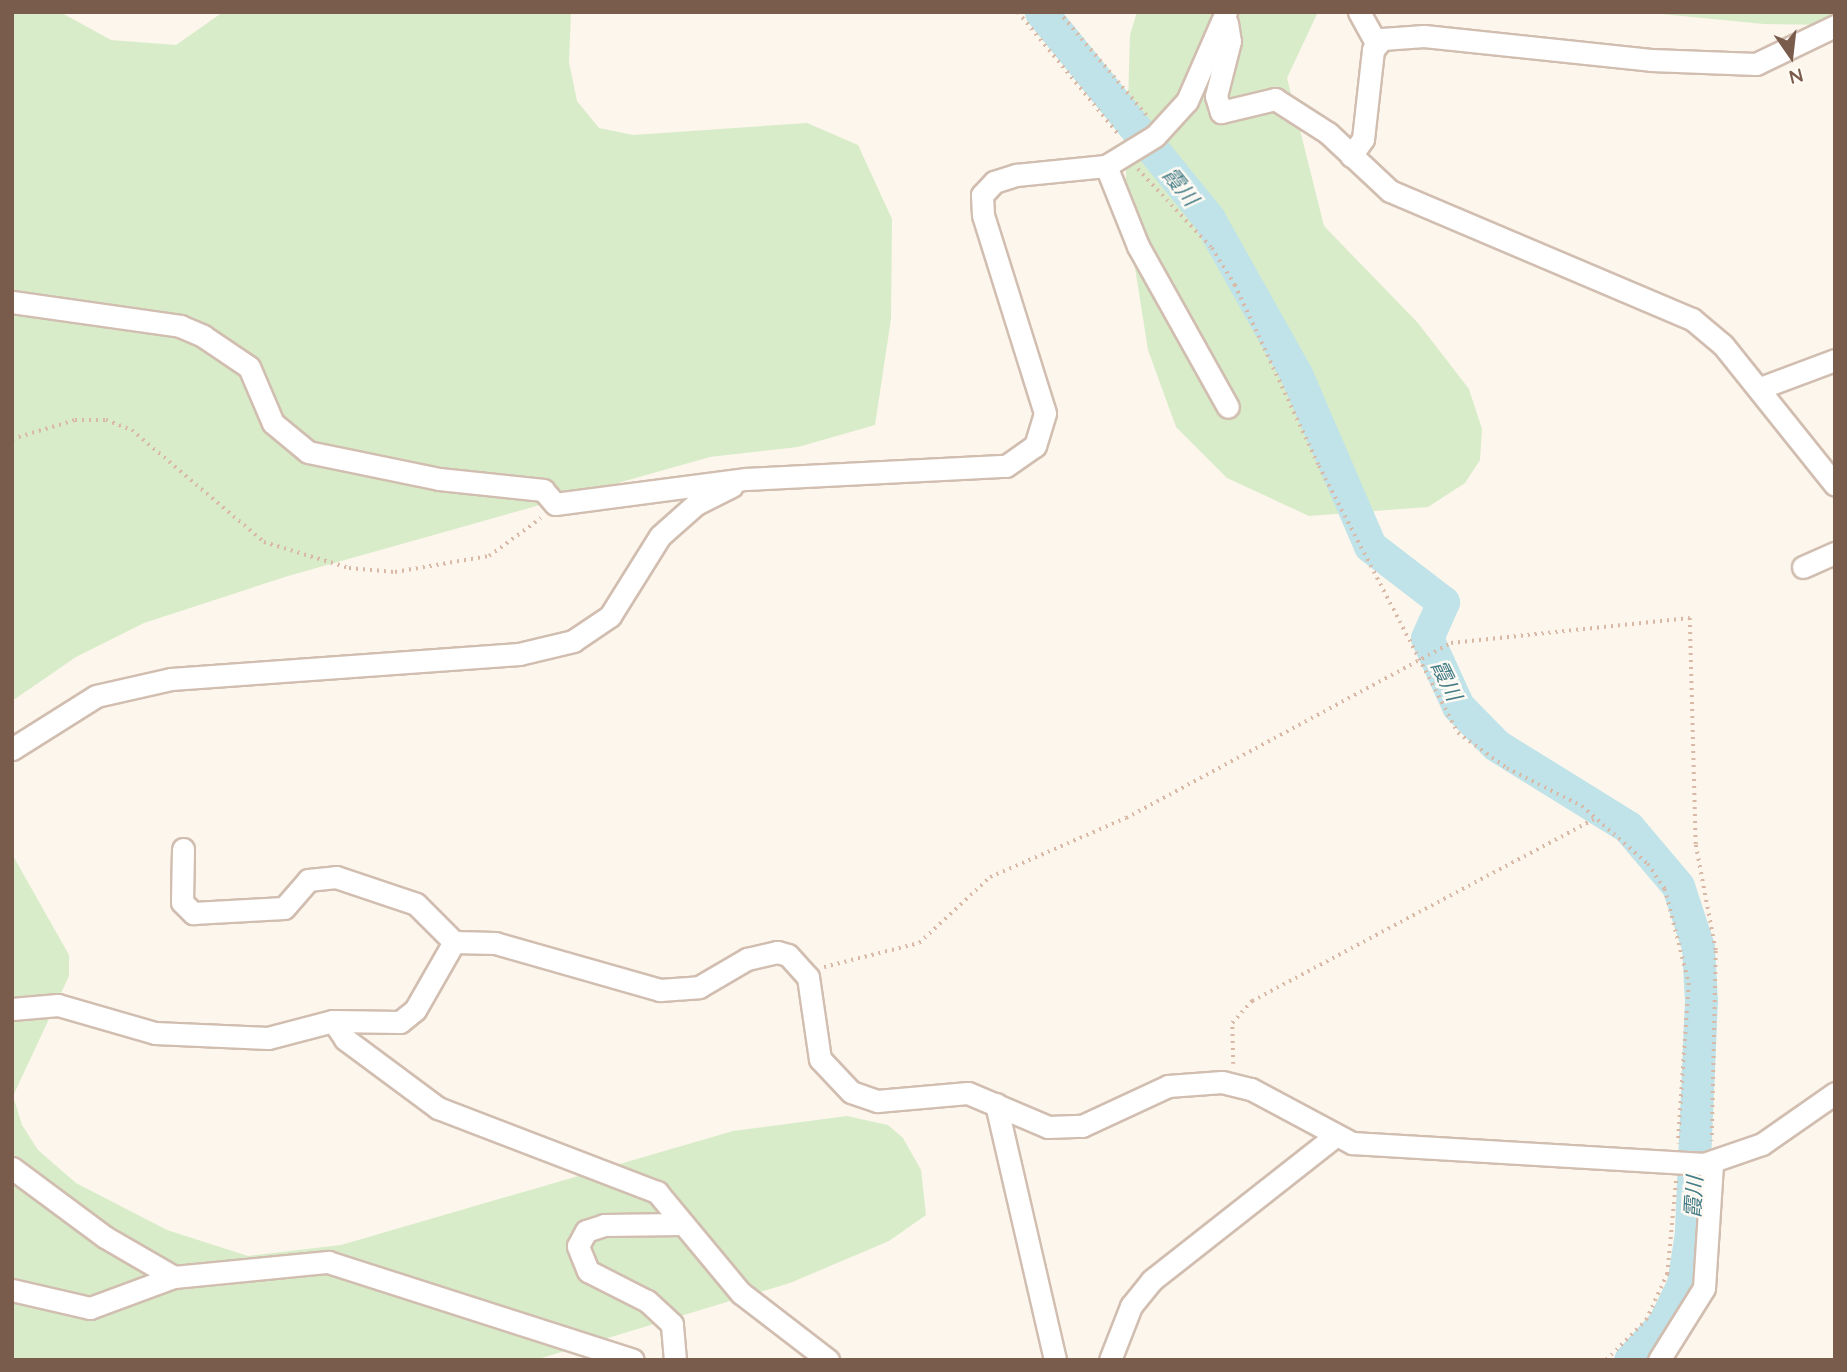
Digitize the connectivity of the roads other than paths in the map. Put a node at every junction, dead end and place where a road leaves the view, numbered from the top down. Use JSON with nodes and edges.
{"nodes":[{"id":1,"x":1359,"y":12,"type":"edge"},
{"id":2,"x":1226,"y":15,"type":"edge"},
{"id":3,"x":1835,"y":26,"type":"edge"},
{"id":4,"x":1376,"y":43,"type":"junction"},
{"id":5,"x":1351,"y":156,"type":"junction"},
{"id":6,"x":1106,"y":166,"type":"junction"},
{"id":7,"x":12,"y":302,"type":"edge"},
{"id":8,"x":1835,"y":360,"type":"edge"},
{"id":9,"x":1760,"y":388,"type":"junction"},
{"id":10,"x":1227,"y":407,"type":"dead end"},
{"id":11,"x":746,"y":479,"type":"junction"},
{"id":12,"x":1835,"y":485,"type":"edge"},
{"id":13,"x":1835,"y":553,"type":"edge"},
{"id":14,"x":1803,"y":568,"type":"dead end"},
{"id":15,"x":12,"y":749,"type":"edge"},
{"id":16,"x":183,"y":849,"type":"dead end"},
{"id":17,"x":454,"y":942,"type":"junction"},
{"id":18,"x":12,"y":1009,"type":"edge"},
{"id":19,"x":333,"y":1021,"type":"junction"},
{"id":20,"x":1835,"y":1093,"type":"edge"},
{"id":21,"x":996,"y":1104,"type":"junction"},
{"id":22,"x":1335,"y":1136,"type":"junction"},
{"id":23,"x":1694,"y":1164,"type":"junction"},
{"id":24,"x":12,"y":1168,"type":"edge"},
{"id":25,"x":681,"y":1224,"type":"junction"},
{"id":26,"x":174,"y":1277,"type":"junction"},
{"id":27,"x":12,"y":1290,"type":"edge"},
{"id":28,"x":634,"y":1360,"type":"edge"},
{"id":29,"x":675,"y":1360,"type":"edge"},
{"id":30,"x":828,"y":1360,"type":"edge"},
{"id":31,"x":1055,"y":1360,"type":"edge"},
{"id":32,"x":1110,"y":1360,"type":"edge"},
{"id":33,"x":1659,"y":1360,"type":"edge"}],
"edges":[{"from":1,"to":4,"type":"street"},
{"from":2,"to":5,"type":"street"},
{"from":2,"to":6,"type":"street"},
{"from":3,"to":4,"type":"street"},
{"from":4,"to":5,"type":"street"},
{"from":5,"to":9,"type":"street"},
{"from":6,"to":10,"type":"street"},
{"from":6,"to":11,"type":"street"},
{"from":7,"to":11,"type":"street"},
{"from":8,"to":9,"type":"street"},
{"from":9,"to":12,"type":"street"},
{"from":11,"to":15,"type":"street"},
{"from":13,"to":14,"type":"street"},
{"from":16,"to":17,"type":"street"},
{"from":17,"to":19,"type":"street"},
{"from":17,"to":21,"type":"street"},
{"from":18,"to":19,"type":"street"},
{"from":19,"to":25,"type":"street"},
{"from":20,"to":23,"type":"street"},
{"from":21,"to":22,"type":"street"},
{"from":21,"to":31,"type":"street"},
{"from":22,"to":23,"type":"street"},
{"from":22,"to":32,"type":"street"},
{"from":23,"to":33,"type":"street"},
{"from":24,"to":26,"type":"street"},
{"from":25,"to":29,"type":"street"},
{"from":25,"to":30,"type":"street"},
{"from":26,"to":27,"type":"street"},
{"from":26,"to":28,"type":"street"}]}
